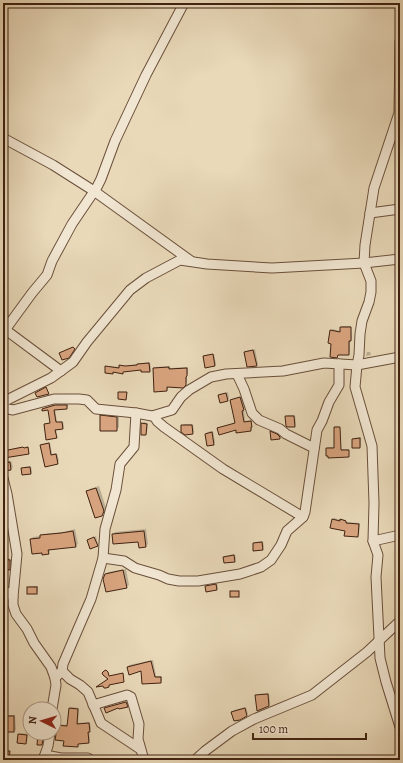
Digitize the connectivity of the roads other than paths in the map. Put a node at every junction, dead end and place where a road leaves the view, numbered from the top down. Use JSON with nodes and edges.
{"nodes":[{"id":1,"x":184,"y":3,"type":"edge"},
{"id":2,"x":400,"y":41,"type":"edge"},
{"id":3,"x":3,"y":138,"type":"edge"},
{"id":4,"x":94,"y":191,"type":"junction"},
{"id":5,"x":400,"y":210,"type":"edge"},
{"id":6,"x":370,"y":212,"type":"junction"},
{"id":7,"x":400,"y":258,"type":"edge"},
{"id":8,"x":192,"y":262,"type":"junction"},
{"id":9,"x":364,"y":263,"type":"junction"},
{"id":10,"x":3,"y":317,"type":"edge"},
{"id":11,"x":4,"y":331,"type":"edge"},
{"id":12,"x":400,"y":357,"type":"edge"},
{"id":13,"x":339,"y":364,"type":"junction"},
{"id":14,"x":357,"y":365,"type":"junction"},
{"id":15,"x":61,"y":371,"type":"junction"},
{"id":16,"x":237,"y":374,"type":"junction"},
{"id":17,"x":3,"y":402,"type":"edge"},
{"id":18,"x":3,"y":408,"type":"edge"},
{"id":19,"x":136,"y":413,"type":"junction"},
{"id":20,"x":154,"y":416,"type":"junction"},
{"id":21,"x":314,"y":448,"type":"junction"},
{"id":22,"x":3,"y":478,"type":"edge"},
{"id":23,"x":303,"y":517,"type":"junction"},
{"id":24,"x":400,"y":535,"type":"edge"},
{"id":25,"x":373,"y":541,"type":"junction"},
{"id":26,"x":103,"y":558,"type":"junction"},
{"id":27,"x":3,"y":589,"type":"edge"},
{"id":28,"x":13,"y":597,"type":"junction"},
{"id":29,"x":400,"y":621,"type":"edge"},
{"id":30,"x":380,"y":640,"type":"junction"},
{"id":31,"x":58,"y":674,"type":"junction"},
{"id":32,"x":53,"y":701,"type":"edge"},
{"id":33,"x":93,"y":705,"type":"junction"},
{"id":34,"x":400,"y":726,"type":"edge"},
{"id":35,"x":49,"y":741,"type":"edge"},
{"id":36,"x":140,"y":749,"type":"junction"},
{"id":37,"x":44,"y":757,"type":"edge"},
{"id":38,"x":88,"y":760,"type":"edge"},
{"id":39,"x":144,"y":760,"type":"edge"},
{"id":40,"x":195,"y":760,"type":"edge"}],
"edges":[{"from":1,"to":4,"type":"street"},
{"from":2,"to":6,"type":"street"},
{"from":3,"to":4,"type":"street"},
{"from":4,"to":8,"type":"street"},
{"from":4,"to":11,"type":"street"},
{"from":5,"to":6,"type":"street"},
{"from":6,"to":9,"type":"street"},
{"from":7,"to":9,"type":"street"},
{"from":8,"to":9,"type":"street"},
{"from":8,"to":15,"type":"street"},
{"from":9,"to":14,"type":"street"},
{"from":10,"to":11,"type":"street"},
{"from":11,"to":15,"type":"street"},
{"from":12,"to":14,"type":"street"},
{"from":13,"to":14,"type":"street"},
{"from":13,"to":16,"type":"street"},
{"from":13,"to":21,"type":"street"},
{"from":14,"to":25,"type":"street"},
{"from":15,"to":17,"type":"street"},
{"from":16,"to":20,"type":"street"},
{"from":16,"to":21,"type":"street"},
{"from":18,"to":19,"type":"street"},
{"from":19,"to":20,"type":"street"},
{"from":19,"to":26,"type":"street"},
{"from":20,"to":23,"type":"street"},
{"from":21,"to":23,"type":"street"},
{"from":22,"to":28,"type":"street"},
{"from":23,"to":26,"type":"street"},
{"from":24,"to":25,"type":"street"},
{"from":25,"to":30,"type":"street"},
{"from":26,"to":31,"type":"street"},
{"from":27,"to":28,"type":"street"},
{"from":28,"to":31,"type":"street"},
{"from":29,"to":30,"type":"street"},
{"from":30,"to":34,"type":"street"},
{"from":30,"to":40,"type":"street"},
{"from":31,"to":32,"type":"street"},
{"from":31,"to":33,"type":"street"},
{"from":33,"to":36,"type":"street"},
{"from":33,"to":36,"type":"street"},
{"from":35,"to":37,"type":"street"},
{"from":36,"to":39,"type":"street"},
{"from":37,"to":38,"type":"street"}]}
